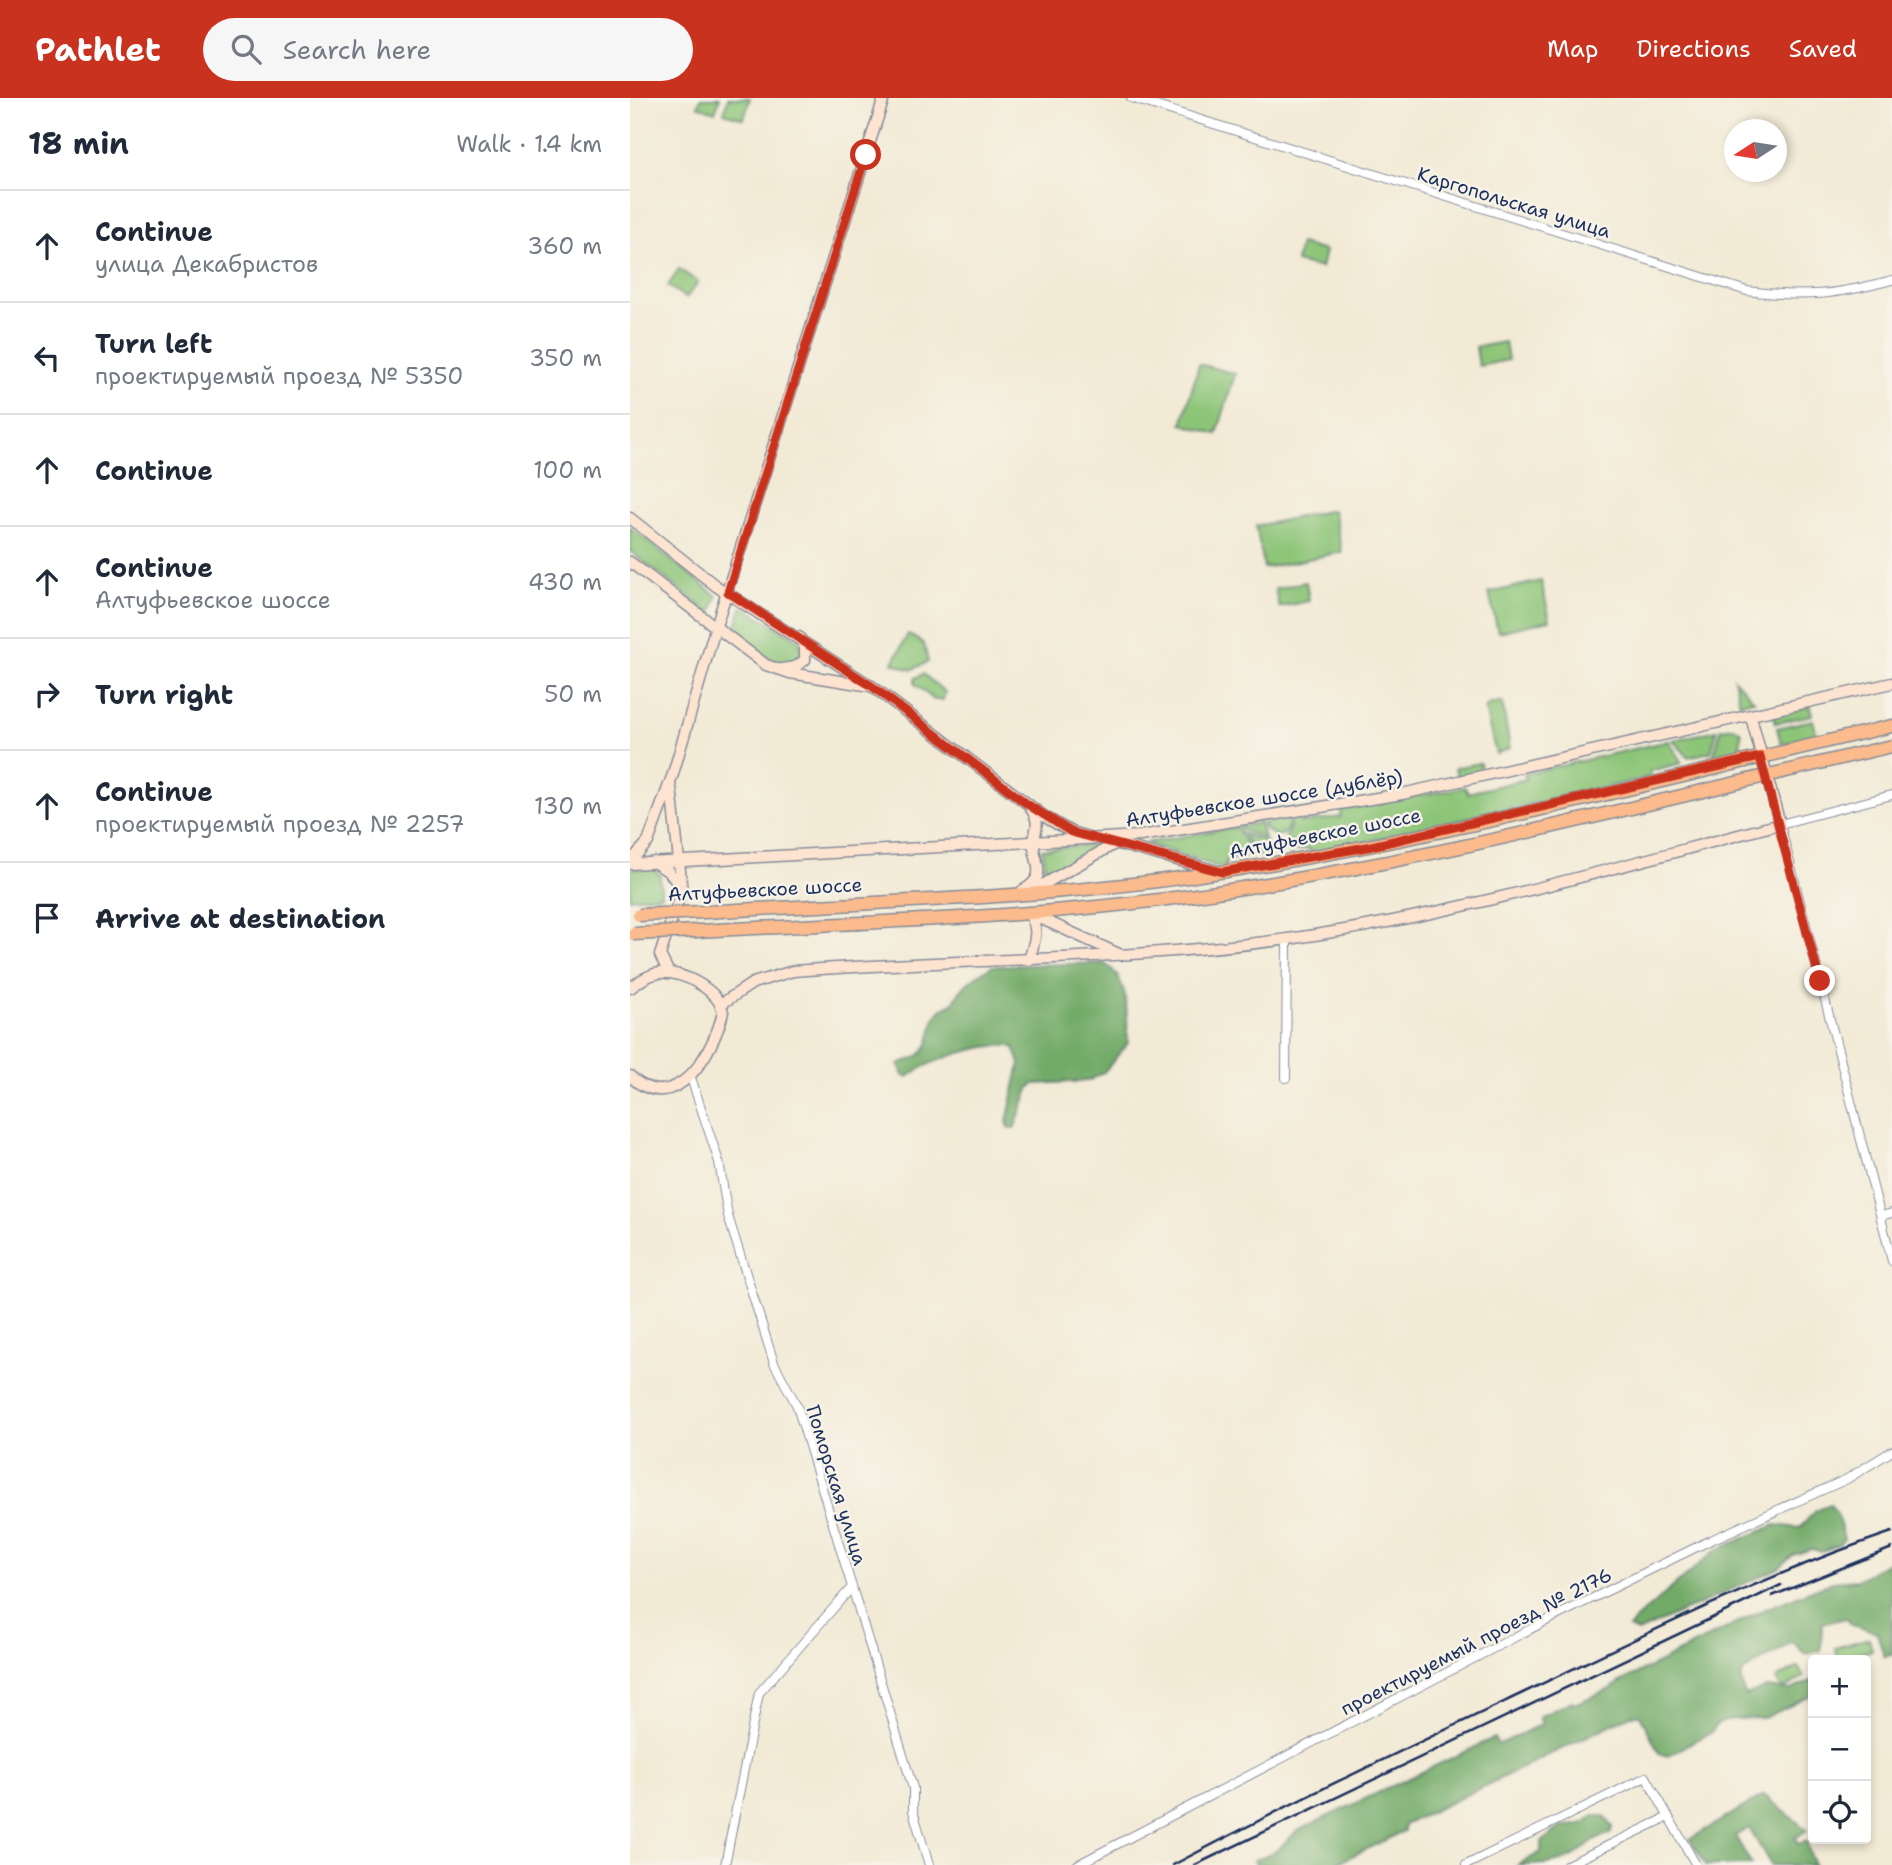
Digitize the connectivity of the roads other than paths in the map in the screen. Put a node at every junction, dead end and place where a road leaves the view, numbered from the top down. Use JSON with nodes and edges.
{"nodes":[{"id":1,"x":884,"y":98,"type":"edge"},
{"id":2,"x":1131,"y":98,"type":"edge"},
{"id":3,"x":1892,"y":281,"type":"edge"},
{"id":4,"x":630,"y":518,"type":"edge"},
{"id":5,"x":630,"y":562,"type":"edge"},
{"id":6,"x":728,"y":592,"type":"junction"},
{"id":7,"x":715,"y":629,"type":"junction"},
{"id":8,"x":797,"y":635,"type":"junction"},
{"id":9,"x":776,"y":669,"type":"junction"},
{"id":10,"x":1892,"y":683,"type":"edge"},
{"id":11,"x":873,"y":687,"type":"junction"},
{"id":12,"x":1751,"y":717,"type":"junction"},
{"id":13,"x":1892,"y":726,"type":"edge"},
{"id":14,"x":1892,"y":746,"type":"edge"},
{"id":15,"x":1760,"y":757,"type":"junction"},
{"id":16,"x":673,"y":774,"type":"junction"},
{"id":17,"x":1765,"y":776,"type":"junction"},
{"id":18,"x":1892,"y":795,"type":"edge"},
{"id":19,"x":1027,"y":804,"type":"junction"},
{"id":20,"x":1780,"y":824,"type":"junction"},
{"id":21,"x":1132,"y":837,"type":"junction"},
{"id":22,"x":1093,"y":839,"type":"junction"},
{"id":23,"x":1033,"y":843,"type":"junction"},
{"id":24,"x":1116,"y":843,"type":"junction"},
{"id":25,"x":681,"y":860,"type":"junction"},
{"id":26,"x":653,"y":861,"type":"junction"},
{"id":27,"x":630,"y":863,"type":"edge"},
{"id":28,"x":1222,"y":872,"type":"junction"},
{"id":29,"x":682,"y":889,"type":"junction"},
{"id":30,"x":1018,"y":894,"type":"junction"},
{"id":31,"x":1028,"y":913,"type":"junction"},
{"id":32,"x":634,"y":915,"type":"edge"},
{"id":33,"x":631,"y":934,"type":"edge"},
{"id":34,"x":1287,"y":939,"type":"junction"},
{"id":35,"x":1122,"y":955,"type":"junction"},
{"id":36,"x":1029,"y":960,"type":"junction"},
{"id":37,"x":669,"y":973,"type":"junction"},
{"id":38,"x":630,"y":988,"type":"edge"},
{"id":39,"x":721,"y":1004,"type":"junction"},
{"id":40,"x":630,"y":1076,"type":"edge"},
{"id":41,"x":691,"y":1078,"type":"junction"},
{"id":42,"x":1286,"y":1078,"type":"dead end"},
{"id":43,"x":1892,"y":1213,"type":"edge"},
{"id":44,"x":1881,"y":1216,"type":"junction"},
{"id":45,"x":1892,"y":1261,"type":"edge"},
{"id":46,"x":1892,"y":1451,"type":"edge"},
{"id":47,"x":852,"y":1587,"type":"junction"},
{"id":48,"x":1668,"y":1817,"type":"junction"},
{"id":49,"x":725,"y":1865,"type":"edge"},
{"id":50,"x":929,"y":1865,"type":"edge"},
{"id":51,"x":1077,"y":1865,"type":"edge"},
{"id":52,"x":1466,"y":1865,"type":"edge"},
{"id":53,"x":1567,"y":1865,"type":"edge"},
{"id":54,"x":1696,"y":1865,"type":"edge"}],
"edges":[{"from":1,"to":6,"type":"main road"},
{"from":2,"to":3,"type":"street","name":"Каргопольская улица"},
{"from":4,"to":6,"type":"main road"},
{"from":5,"to":7,"type":"main road"},
{"from":6,"to":7,"type":"main road"},
{"from":6,"to":8,"type":"main road"},
{"from":7,"to":9,"type":"main road"},
{"from":7,"to":16,"type":"main road"},
{"from":8,"to":9,"type":"main road"},
{"from":8,"to":11,"type":"main road"},
{"from":9,"to":11,"type":"main road"},
{"from":10,"to":12,"type":"main road","name":"Алтуфьевское шоссе (дублёр)"},
{"from":11,"to":19,"type":"main road"},
{"from":12,"to":15,"type":"main road"},
{"from":12,"to":21,"type":"main road","name":"Алтуфьевское шоссе (дублёр)"},
{"from":13,"to":15,"type":"main road","name":"Алтуфьевское шоссе"},
{"from":14,"to":17,"type":"main road","name":"Алтуфьевское шоссе"},
{"from":15,"to":17,"type":"main road"},
{"from":15,"to":28,"type":"main road","name":"Алтуфьевское шоссе"},
{"from":16,"to":25,"type":"main road"},
{"from":16,"to":27,"type":"main road"},
{"from":17,"to":20,"type":"main road"},
{"from":17,"to":31,"type":"main road","name":"Алтуфьевское шоссе"},
{"from":18,"to":20,"type":"street"},
{"from":19,"to":22,"type":"main road"},
{"from":19,"to":23,"type":"main road"},
{"from":20,"to":34,"type":"main road"},
{"from":20,"to":44,"type":"street"},
{"from":21,"to":22,"type":"main road","name":"Алтуфьевское шоссе (дублёр)"},
{"from":21,"to":24,"type":"main road"},
{"from":22,"to":23,"type":"main road","name":"Алтуфьевское шоссе (дублёр)"},
{"from":22,"to":24,"type":"main road"},
{"from":23,"to":25,"type":"main road","name":"Алтуфьевское шоссе (дублёр)"},
{"from":23,"to":30,"type":"main road"},
{"from":24,"to":28,"type":"main road"},
{"from":24,"to":30,"type":"main road"},
{"from":25,"to":26,"type":"main road","name":"Алтуфьевское шоссе (дублёр)"},
{"from":25,"to":29,"type":"main road"},
{"from":26,"to":27,"type":"main road","name":"Алтуфьевское шоссе (дублёр)"},
{"from":26,"to":29,"type":"main road"},
{"from":28,"to":30,"type":"main road","name":"Алтуфьевское шоссе"},
{"from":29,"to":37,"type":"main road"},
{"from":30,"to":32,"type":"main road","name":"Алтуфьевское шоссе","bridge":true},
{"from":31,"to":33,"type":"main road","name":"Алтуфьевское шоссе","bridge":true},
{"from":31,"to":35,"type":"main road"},
{"from":31,"to":36,"type":"main road"},
{"from":34,"to":35,"type":"main road"},
{"from":34,"to":42,"type":"street"},
{"from":35,"to":36,"type":"main road"},
{"from":36,"to":39,"type":"main road"},
{"from":37,"to":38,"type":"main road"},
{"from":37,"to":39,"type":"main road"},
{"from":39,"to":41,"type":"main road"},
{"from":40,"to":41,"type":"main road"},
{"from":41,"to":47,"type":"street","name":"Поморская улица"},
{"from":43,"to":44,"type":"street"},
{"from":44,"to":45,"type":"street"},
{"from":46,"to":51,"type":"street","name":"проектируемый проезд № 2176"},
{"from":47,"to":49,"type":"street"},
{"from":47,"to":50,"type":"street","name":"Поморская улица"},
{"from":48,"to":52,"type":"street"},
{"from":48,"to":53,"type":"street"},
{"from":48,"to":54,"type":"street"}]}
